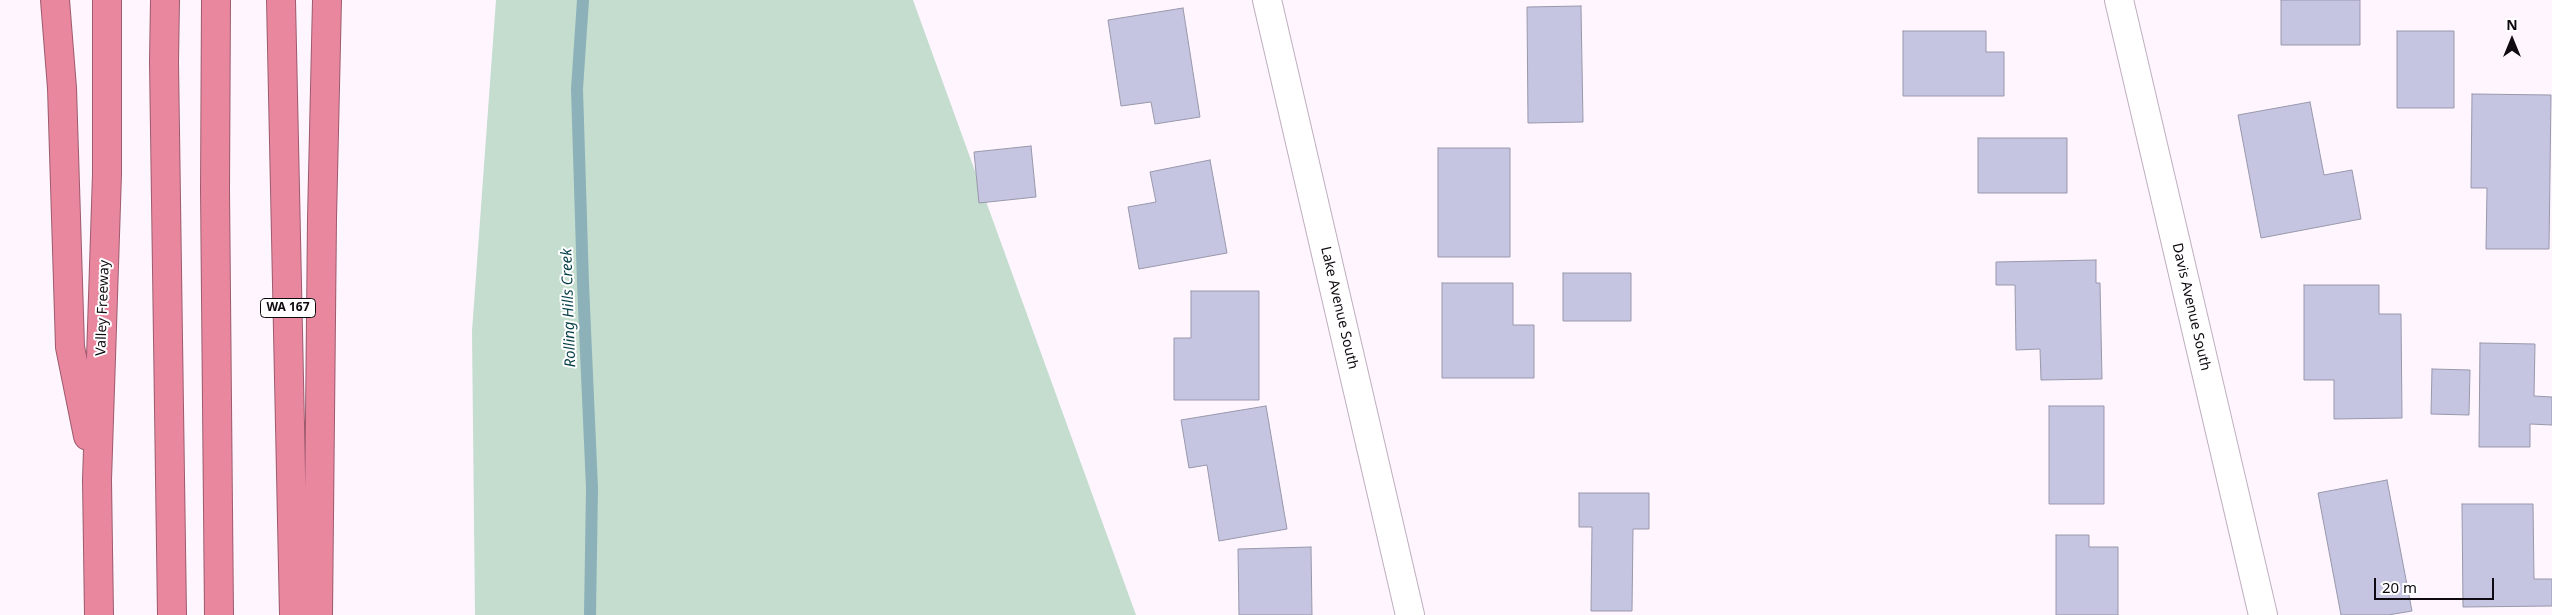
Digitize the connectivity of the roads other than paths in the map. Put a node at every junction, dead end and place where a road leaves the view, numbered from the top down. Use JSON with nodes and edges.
{"nodes":[{"id":1,"x":55,"y":0,"type":"edge"},
{"id":2,"x":108,"y":0,"type":"edge"},
{"id":3,"x":165,"y":0,"type":"edge"},
{"id":4,"x":216,"y":0,"type":"edge"},
{"id":5,"x":281,"y":0,"type":"edge"},
{"id":6,"x":327,"y":0,"type":"edge"},
{"id":7,"x":1267,"y":0,"type":"edge"},
{"id":8,"x":2119,"y":0,"type":"edge"},
{"id":9,"x":97,"y":480,"type":"junction"},
{"id":10,"x":99,"y":615,"type":"edge"},
{"id":11,"x":172,"y":615,"type":"edge"},
{"id":12,"x":219,"y":615,"type":"edge"},
{"id":13,"x":294,"y":615,"type":"edge"},
{"id":14,"x":318,"y":615,"type":"edge"},
{"id":15,"x":1410,"y":615,"type":"edge"},
{"id":16,"x":2263,"y":615,"type":"edge"}],
"edges":[{"from":1,"to":9,"type":"highway"},
{"from":2,"to":9,"type":"highway","name":"Valley Freeway"},
{"from":3,"to":11,"type":"highway"},
{"from":4,"to":12,"type":"highway"},
{"from":5,"to":13,"type":"highway","number":"WA 167"},
{"from":6,"to":14,"type":"highway"},
{"from":7,"to":15,"type":"street","name":"Lake Avenue South"},
{"from":8,"to":16,"type":"street","name":"Davis Avenue South"},
{"from":9,"to":10,"type":"highway","name":"Valley Freeway"}]}
